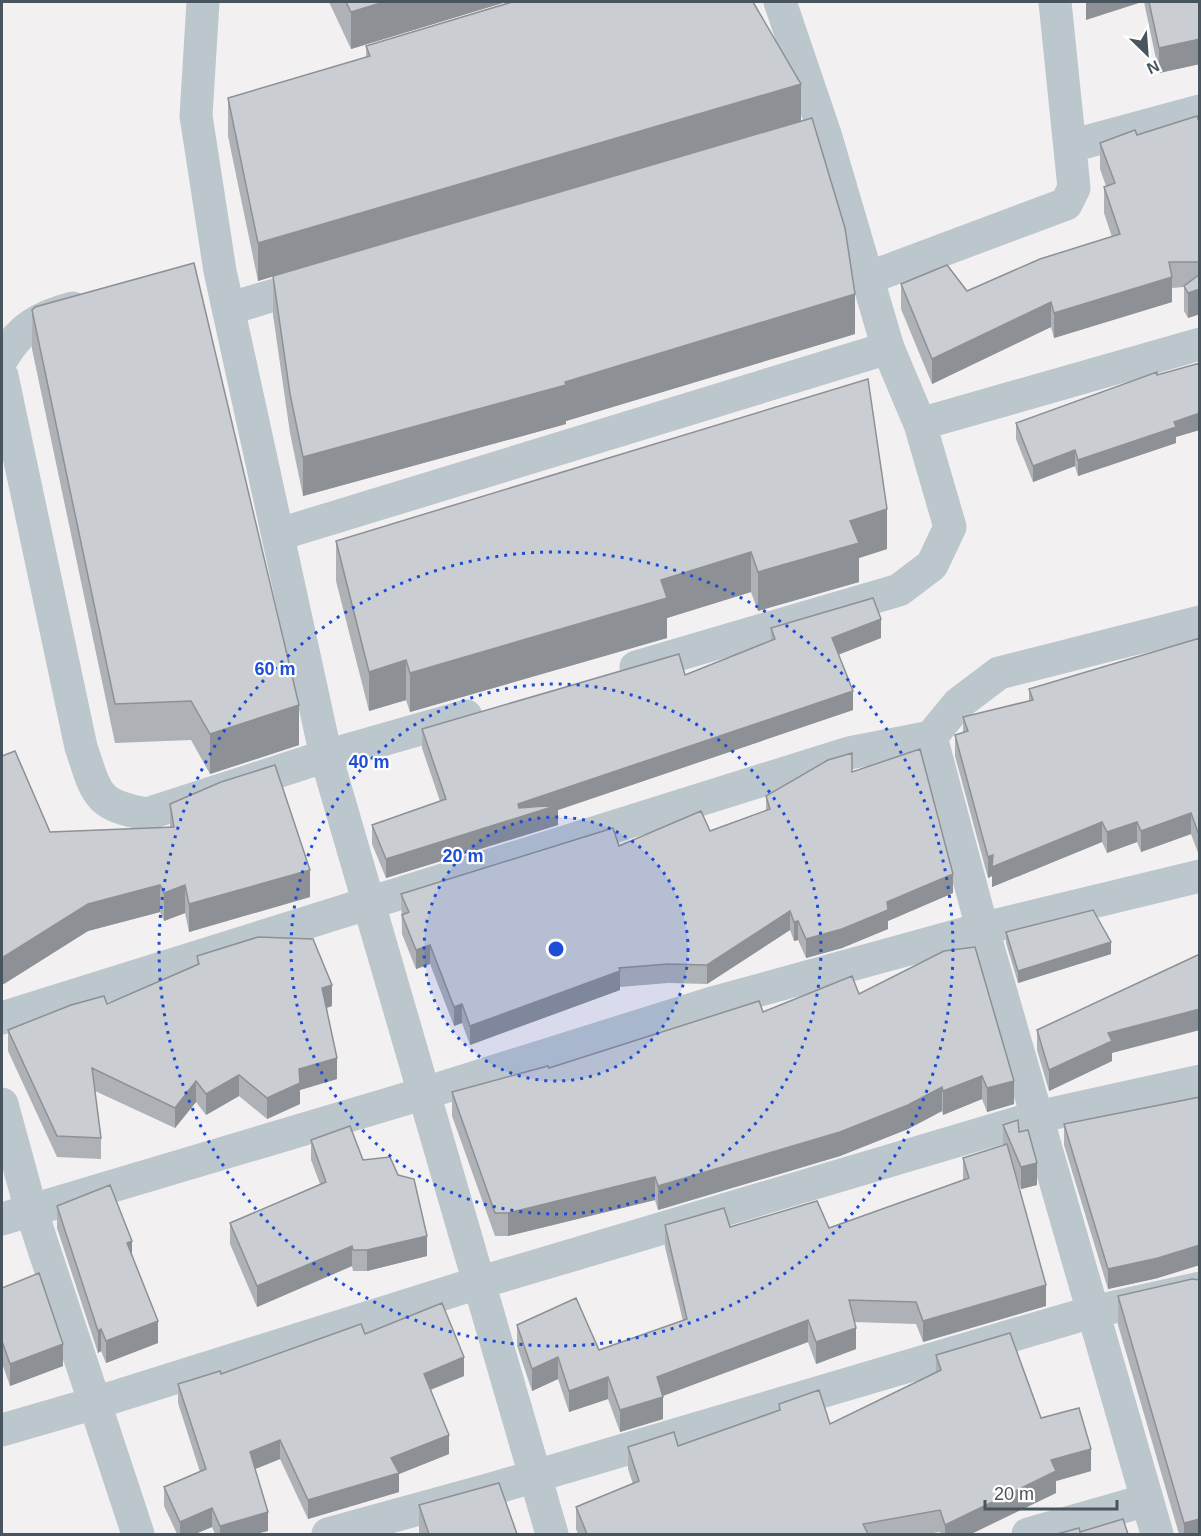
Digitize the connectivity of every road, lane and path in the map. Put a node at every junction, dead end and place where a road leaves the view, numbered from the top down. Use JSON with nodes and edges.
{"nodes":[{"id":1,"x":203,"y":2,"type":"edge"},
{"id":2,"x":780,"y":2,"type":"edge"},
{"id":3,"x":1055,"y":2,"type":"edge"},
{"id":4,"x":230,"y":105,"type":"edge"},
{"id":5,"x":1200,"y":111,"type":"edge"},
{"id":6,"x":196,"y":116,"type":"junction"},
{"id":7,"x":825,"y":134,"type":"junction"},
{"id":8,"x":791,"y":144,"type":"edge"},
{"id":9,"x":1071,"y":146,"type":"junction"},
{"id":10,"x":220,"y":271,"type":"junction"},
{"id":11,"x":345,"y":274,"type":"edge"},
{"id":12,"x":868,"y":278,"type":"junction"},
{"id":13,"x":188,"y":279,"type":"edge"},
{"id":14,"x":100,"y":301,"type":"edge"},
{"id":15,"x":231,"y":308,"type":"junction"},
{"id":16,"x":1200,"y":344,"type":"edge"},
{"id":17,"x":888,"y":348,"type":"junction"},
{"id":18,"x":2,"y":359,"type":"edge"},
{"id":19,"x":2,"y":376,"type":"edge"},
{"id":20,"x":920,"y":424,"type":"junction"},
{"id":21,"x":280,"y":534,"type":"junction"},
{"id":22,"x":1200,"y":622,"type":"edge"},
{"id":23,"x":608,"y":675,"type":"edge"},
{"id":24,"x":495,"y":708,"type":"edge"},
{"id":25,"x":931,"y":737,"type":"junction"},
{"id":26,"x":326,"y":756,"type":"junction"},
{"id":27,"x":1200,"y":876,"type":"edge"},
{"id":28,"x":367,"y":903,"type":"junction"},
{"id":29,"x":985,"y":928,"type":"junction"},
{"id":30,"x":2,"y":1018,"type":"edge"},
{"id":31,"x":1200,"y":1081,"type":"edge"},
{"id":32,"x":422,"y":1094,"type":"junction"},
{"id":33,"x":2,"y":1104,"type":"edge"},
{"id":34,"x":1037,"y":1117,"type":"junction"},
{"id":35,"x":16,"y":1214,"type":"edge"},
{"id":36,"x":478,"y":1283,"type":"junction"},
{"id":37,"x":1200,"y":1288,"type":"edge"},
{"id":38,"x":1092,"y":1312,"type":"junction"},
{"id":39,"x":95,"y":1403,"type":"junction"},
{"id":40,"x":2,"y":1430,"type":"edge"},
{"id":41,"x":534,"y":1475,"type":"junction"},
{"id":42,"x":1147,"y":1500,"type":"junction"},
{"id":43,"x":138,"y":1534,"type":"edge"},
{"id":44,"x":328,"y":1534,"type":"edge"},
{"id":45,"x":552,"y":1534,"type":"edge"},
{"id":46,"x":1028,"y":1534,"type":"edge"},
{"id":47,"x":1157,"y":1534,"type":"edge"}],
"edges":[{"from":1,"to":6,"type":"street"},
{"from":2,"to":7,"type":"street"},
{"from":3,"to":9,"type":"street"},
{"from":4,"to":6,"type":"street"},
{"from":5,"to":9,"type":"street"},
{"from":6,"to":10,"type":"street"},
{"from":7,"to":8,"type":"street"},
{"from":7,"to":12,"type":"street"},
{"from":9,"to":12,"type":"street"},
{"from":10,"to":13,"type":"street"},
{"from":10,"to":15,"type":"street"},
{"from":11,"to":15,"type":"street"},
{"from":12,"to":17,"type":"street"},
{"from":14,"to":18,"type":"street"},
{"from":15,"to":21,"type":"street"},
{"from":16,"to":20,"type":"street"},
{"from":17,"to":20,"type":"street"},
{"from":17,"to":21,"type":"street"},
{"from":19,"to":26,"type":"street"},
{"from":20,"to":23,"type":"street"},
{"from":21,"to":26,"type":"street"},
{"from":22,"to":25,"type":"street"},
{"from":24,"to":26,"type":"street"},
{"from":25,"to":28,"type":"street"},
{"from":25,"to":29,"type":"street"},
{"from":26,"to":28,"type":"street"},
{"from":27,"to":29,"type":"street"},
{"from":28,"to":30,"type":"street"},
{"from":28,"to":32,"type":"street"},
{"from":29,"to":32,"type":"street"},
{"from":29,"to":34,"type":"street"},
{"from":31,"to":34,"type":"street"},
{"from":32,"to":35,"type":"street"},
{"from":32,"to":36,"type":"street"},
{"from":33,"to":35,"type":"street"},
{"from":34,"to":36,"type":"street"},
{"from":34,"to":38,"type":"street"},
{"from":35,"to":39,"type":"street"},
{"from":36,"to":39,"type":"street"},
{"from":36,"to":41,"type":"street"},
{"from":37,"to":38,"type":"street"},
{"from":38,"to":41,"type":"street"},
{"from":38,"to":42,"type":"street"},
{"from":39,"to":40,"type":"street"},
{"from":39,"to":43,"type":"street"},
{"from":41,"to":44,"type":"street"},
{"from":41,"to":45,"type":"street"},
{"from":42,"to":46,"type":"street"},
{"from":42,"to":47,"type":"street"}]}
